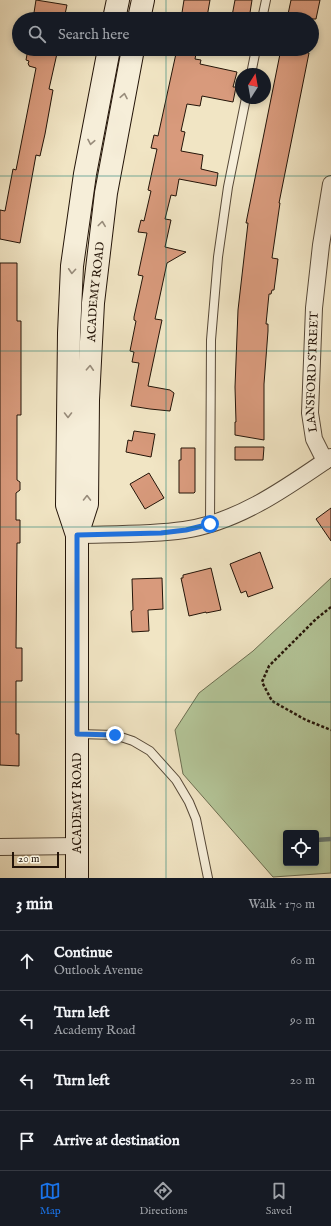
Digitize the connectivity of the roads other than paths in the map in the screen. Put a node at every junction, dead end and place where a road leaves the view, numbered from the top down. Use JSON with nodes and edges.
{"nodes":[{"id":1,"x":118,"y":0,"type":"edge"},
{"id":2,"x":143,"y":0,"type":"edge"},
{"id":3,"x":266,"y":0,"type":"edge"},
{"id":4,"x":115,"y":12,"type":"edge"},
{"id":5,"x":140,"y":12,"type":"edge"},
{"id":6,"x":263,"y":12,"type":"edge"},
{"id":7,"x":108,"y":56,"type":"edge"},
{"id":8,"x":133,"y":56,"type":"edge"},
{"id":9,"x":255,"y":56,"type":"edge"},
{"id":10,"x":252,"y":68,"type":"edge"},
{"id":11,"x":245,"y":104,"type":"edge"},
{"id":12,"x":331,"y":184,"type":"edge"},
{"id":13,"x":328,"y":459,"type":"edge"},
{"id":14,"x":210,"y":524,"type":"junction"},
{"id":15,"x":77,"y":535,"type":"junction"},
{"id":16,"x":77,"y":734,"type":"junction"},
{"id":17,"x":77,"y":846,"type":"junction"},
{"id":18,"x":0,"y":847,"type":"edge"},
{"id":19,"x":77,"y":878,"type":"edge"},
{"id":20,"x":87,"y":878,"type":"edge"},
{"id":21,"x":208,"y":878,"type":"edge"}],
"edges":[{"from":1,"to":4,"type":"main road"},
{"from":2,"to":5,"type":"main road"},
{"from":3,"to":6,"type":"lane"},
{"from":7,"to":15,"type":"main road","name":"ACADEMY ROAD","one_way":true},
{"from":15,"to":8,"type":"main road","name":"ACADEMY ROAD","one_way":true},
{"from":9,"to":10,"type":"lane"},
{"from":11,"to":14,"type":"lane"},
{"from":12,"to":13,"type":"street","name":"LANSFORD STREET"},
{"from":13,"to":14,"type":"street"},
{"from":14,"to":15,"type":"street"},
{"from":15,"to":16,"type":"main road","name":"ACADEMY ROAD"},
{"from":16,"to":17,"type":"main road","name":"ACADEMY ROAD"},
{"from":16,"to":21,"type":"lane"},
{"from":17,"to":18,"type":"street"},
{"from":17,"to":19,"type":"main road","name":"ACADEMY ROAD"},
{"from":17,"to":20,"type":"main road"}]}
